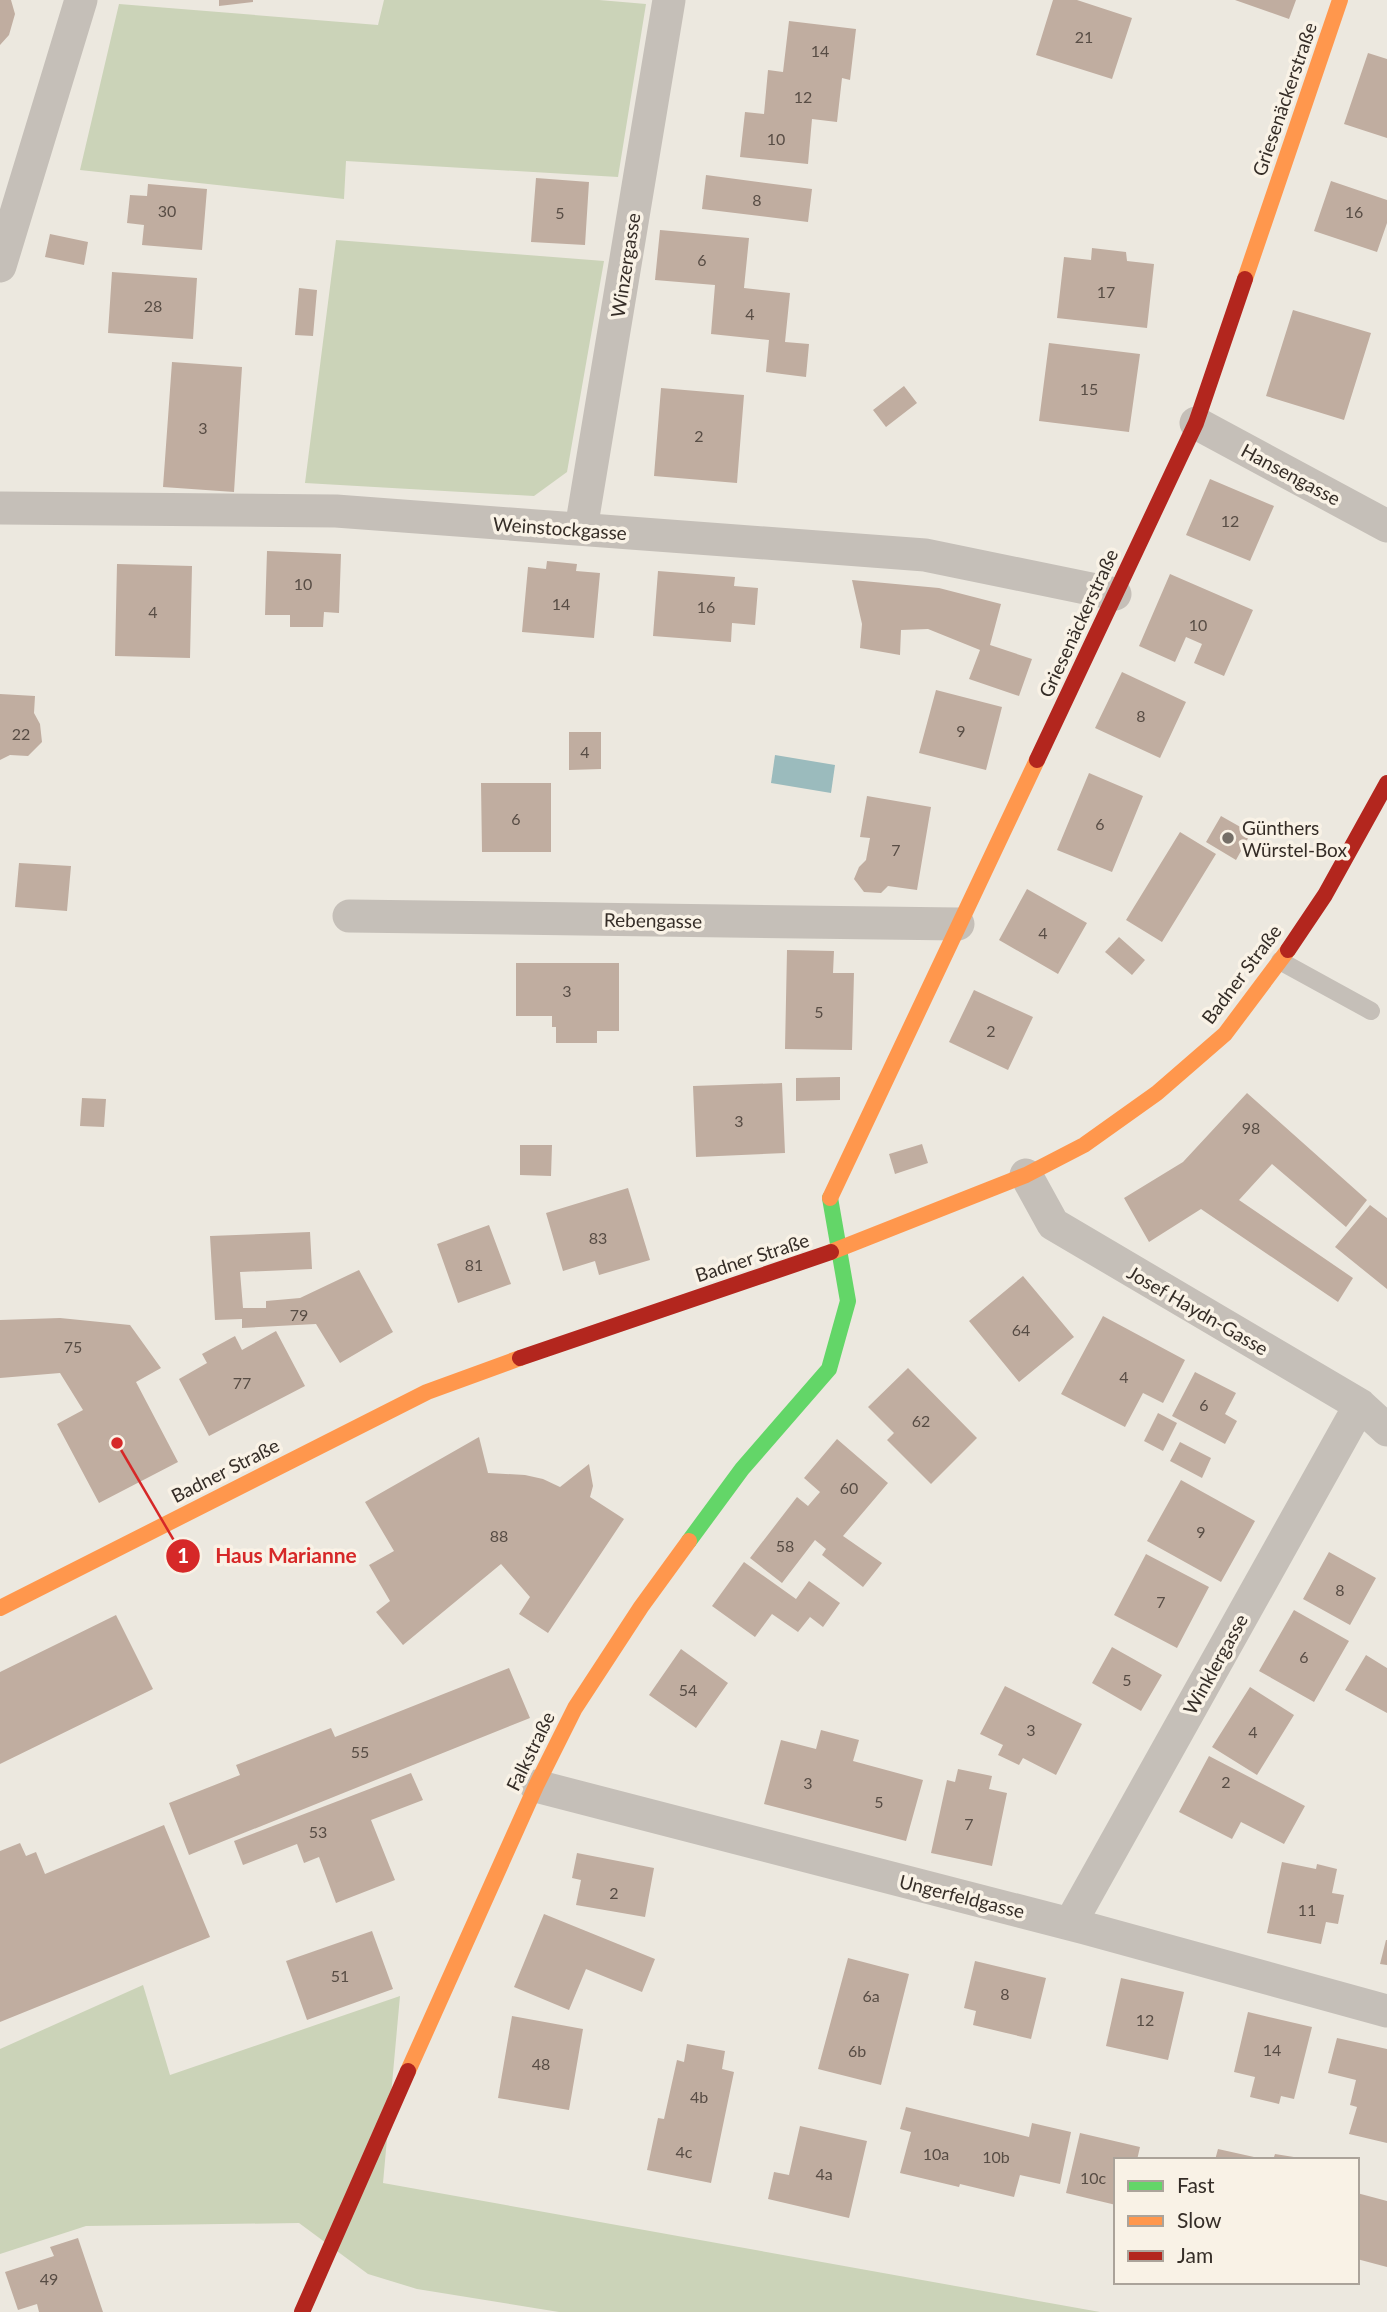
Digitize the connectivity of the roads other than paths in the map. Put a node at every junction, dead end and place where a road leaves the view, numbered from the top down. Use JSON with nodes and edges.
{"nodes":[{"id":1,"x":81,"y":0,"type":"edge"},
{"id":2,"x":669,"y":0,"type":"edge"},
{"id":3,"x":1340,"y":0,"type":"edge"},
{"id":4,"x":0,"y":266,"type":"edge"},
{"id":5,"x":1196,"y":423,"type":"junction"},
{"id":6,"x":0,"y":508,"type":"edge"},
{"id":7,"x":1387,"y":526,"type":"edge"},
{"id":8,"x":582,"y":529,"type":"junction"},
{"id":9,"x":1115,"y":594,"type":"junction"},
{"id":10,"x":1387,"y":783,"type":"edge"},
{"id":11,"x":349,"y":916,"type":"dead end"},
{"id":12,"x":958,"y":924,"type":"junction"},
{"id":13,"x":1280,"y":961,"type":"junction"},
{"id":14,"x":1371,"y":1011,"type":"dead end"},
{"id":15,"x":1026,"y":1175,"type":"junction"},
{"id":16,"x":838,"y":1250,"type":"junction"},
{"id":17,"x":1360,"y":1405,"type":"junction"},
{"id":18,"x":1387,"y":1430,"type":"edge"},
{"id":19,"x":0,"y":1608,"type":"edge"},
{"id":20,"x":536,"y":1786,"type":"junction"},
{"id":21,"x":1070,"y":1924,"type":"junction"},
{"id":22,"x":1387,"y":2011,"type":"edge"},
{"id":23,"x":302,"y":2312,"type":"edge"}],
"edges":[{"from":1,"to":4,"type":"street"},
{"from":2,"to":8,"type":"street","name":"Winzergasse"},
{"from":3,"to":5,"type":"street","name":"Griesenäckerstraße"},
{"from":5,"to":7,"type":"street","name":"Hansengasse"},
{"from":5,"to":9,"type":"street","name":"Griesenäckerstraße"},
{"from":6,"to":8,"type":"street","name":"Weinstockgasse"},
{"from":8,"to":9,"type":"street","name":"Weinstockgasse"},
{"from":9,"to":12,"type":"street","name":"Griesenäckerstraße"},
{"from":10,"to":13,"type":"street","name":"Badner Straße"},
{"from":11,"to":12,"type":"street","name":"Rebengasse"},
{"from":12,"to":16,"type":"street","name":"Griesenäckerstraße"},
{"from":13,"to":14,"type":"lane"},
{"from":13,"to":15,"type":"street","name":"Badner Straße"},
{"from":15,"to":16,"type":"street","name":"Badner Straße"},
{"from":15,"to":17,"type":"street","name":"Josef Haydn-Gasse"},
{"from":16,"to":19,"type":"street","name":"Badner Straße"},
{"from":16,"to":20,"type":"street","name":"Falkstraße"},
{"from":17,"to":18,"type":"street","name":"Josef Haydn-Gasse"},
{"from":17,"to":21,"type":"street","name":"Winklergasse"},
{"from":20,"to":21,"type":"street","name":"Ungerfeldgasse"},
{"from":20,"to":23,"type":"street","name":"Falkstraße"},
{"from":21,"to":22,"type":"street","name":"Ungerfeldgasse"}]}
